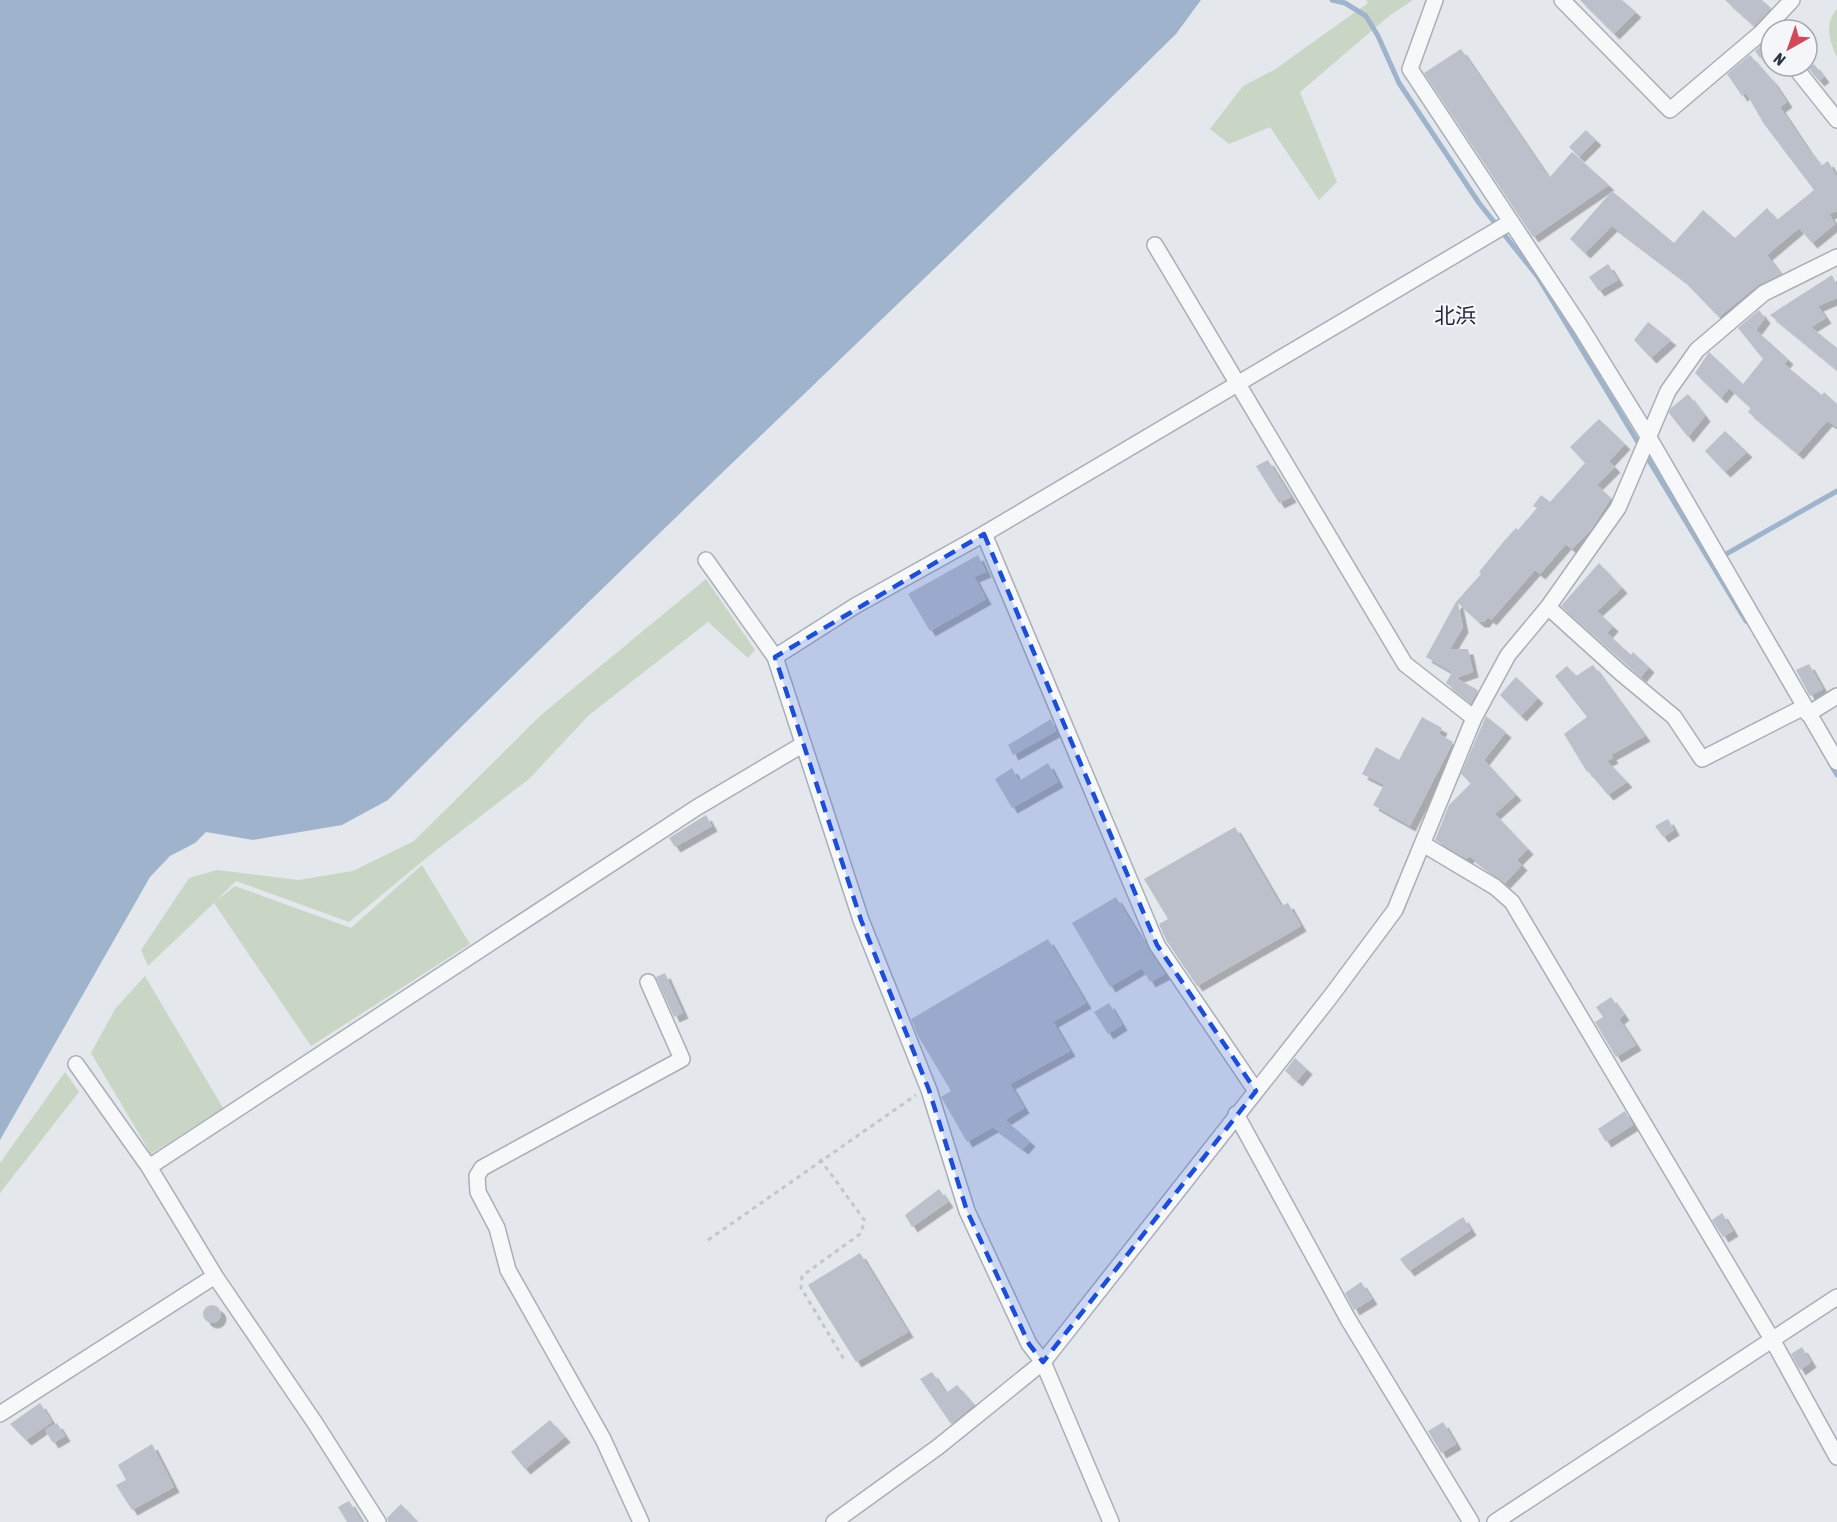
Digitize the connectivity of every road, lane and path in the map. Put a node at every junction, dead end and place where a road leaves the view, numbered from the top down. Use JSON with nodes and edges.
{"nodes":[{"id":1,"x":1435,"y":0,"type":"edge"},
{"id":2,"x":1562,"y":0,"type":"edge"},
{"id":3,"x":1792,"y":0,"type":"edge"},
{"id":4,"x":1780,"y":18,"type":"edge"},
{"id":5,"x":1759,"y":42,"type":"edge"},
{"id":6,"x":1804,"y":78,"type":"edge"},
{"id":7,"x":1837,"y":120,"type":"edge"},
{"id":8,"x":1504,"y":226,"type":"junction"},
{"id":9,"x":1155,"y":245,"type":"dead end"},
{"id":10,"x":1837,"y":257,"type":"edge"},
{"id":11,"x":1237,"y":384,"type":"junction"},
{"id":12,"x":1647,"y":440,"type":"junction"},
{"id":13,"x":984,"y":534,"type":"junction"},
{"id":14,"x":706,"y":560,"type":"dead end"},
{"id":15,"x":1548,"y":607,"type":"junction"},
{"id":16,"x":775,"y":657,"type":"junction"},
{"id":17,"x":1837,"y":696,"type":"edge"},
{"id":18,"x":1800,"y":713,"type":"junction"},
{"id":19,"x":1474,"y":718,"type":"junction"},
{"id":20,"x":802,"y":745,"type":"junction"},
{"id":21,"x":1837,"y":762,"type":"edge"},
{"id":22,"x":1423,"y":844,"type":"junction"},
{"id":23,"x":648,"y":982,"type":"dead end"},
{"id":24,"x":76,"y":1064,"type":"dead end"},
{"id":25,"x":928,"y":1090,"type":"junction"},
{"id":26,"x":1256,"y":1092,"type":"junction"},
{"id":27,"x":1236,"y":1114,"type":"junction"},
{"id":28,"x":820,"y":1160,"type":"junction"},
{"id":29,"x":149,"y":1167,"type":"junction"},
{"id":30,"x":708,"y":1240,"type":"dead end"},
{"id":31,"x":215,"y":1276,"type":"junction"},
{"id":32,"x":1837,"y":1297,"type":"edge"},
{"id":33,"x":1773,"y":1341,"type":"junction"},
{"id":34,"x":845,"y":1361,"type":"dead end"},
{"id":35,"x":1042,"y":1362,"type":"junction"},
{"id":36,"x":0,"y":1414,"type":"edge"},
{"id":37,"x":1837,"y":1457,"type":"edge"},
{"id":38,"x":378,"y":1522,"type":"edge"},
{"id":39,"x":641,"y":1522,"type":"edge"},
{"id":40,"x":834,"y":1522,"type":"edge"},
{"id":41,"x":1111,"y":1522,"type":"edge"},
{"id":42,"x":1471,"y":1522,"type":"edge"},
{"id":43,"x":1495,"y":1522,"type":"edge"}],
"edges":[{"from":1,"to":8,"type":"street"},
{"from":2,"to":5,"type":"street"},
{"from":3,"to":4,"type":"street"},
{"from":6,"to":7,"type":"street"},
{"from":8,"to":11,"type":"street"},
{"from":8,"to":12,"type":"street"},
{"from":9,"to":11,"type":"street"},
{"from":10,"to":12,"type":"street"},
{"from":11,"to":13,"type":"street"},
{"from":11,"to":19,"type":"street"},
{"from":12,"to":15,"type":"street"},
{"from":12,"to":18,"type":"street"},
{"from":13,"to":16,"type":"street"},
{"from":13,"to":26,"type":"street"},
{"from":14,"to":16,"type":"street"},
{"from":15,"to":18,"type":"street"},
{"from":15,"to":19,"type":"street"},
{"from":16,"to":20,"type":"street"},
{"from":17,"to":18,"type":"street"},
{"from":18,"to":21,"type":"street"},
{"from":19,"to":22,"type":"street"},
{"from":20,"to":25,"type":"street"},
{"from":20,"to":29,"type":"street"},
{"from":22,"to":26,"type":"street"},
{"from":22,"to":33,"type":"street"},
{"from":23,"to":39,"type":"street"},
{"from":24,"to":29,"type":"street"},
{"from":25,"to":28,"type":"path"},
{"from":25,"to":35,"type":"street"},
{"from":26,"to":27,"type":"street"},
{"from":27,"to":35,"type":"street"},
{"from":27,"to":42,"type":"street"},
{"from":28,"to":30,"type":"path"},
{"from":28,"to":34,"type":"path"},
{"from":29,"to":31,"type":"street"},
{"from":31,"to":36,"type":"street"},
{"from":31,"to":38,"type":"street"},
{"from":32,"to":33,"type":"street"},
{"from":33,"to":37,"type":"street"},
{"from":33,"to":43,"type":"street"},
{"from":35,"to":40,"type":"street"},
{"from":35,"to":41,"type":"street"}]}
